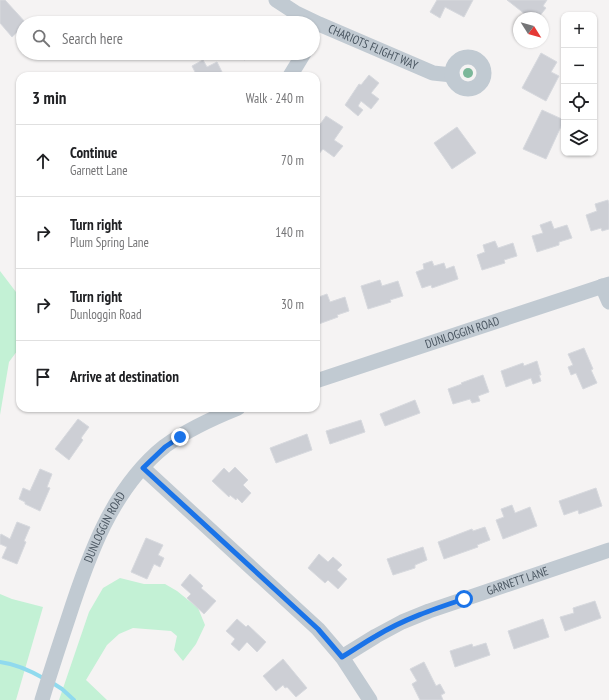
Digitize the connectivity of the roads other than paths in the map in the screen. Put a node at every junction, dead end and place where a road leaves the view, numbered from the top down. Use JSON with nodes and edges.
{"nodes":[{"id":1,"x":276,"y":0,"type":"edge"},
{"id":2,"x":300,"y":16,"type":"edge"},
{"id":3,"x":320,"y":31,"type":"edge"},
{"id":4,"x":300,"y":60,"type":"edge"},
{"id":5,"x":292,"y":72,"type":"edge"},
{"id":6,"x":452,"y":76,"type":"dead end"},
{"id":7,"x":606,"y":285,"type":"edge"},
{"id":8,"x":609,"y":302,"type":"edge"},
{"id":9,"x":320,"y":380,"type":"edge"},
{"id":10,"x":228,"y":412,"type":"edge"},
{"id":11,"x":143,"y":468,"type":"junction"},
{"id":12,"x":609,"y":550,"type":"edge"},
{"id":13,"x":342,"y":657,"type":"junction"},
{"id":14,"x":42,"y":700,"type":"edge"},
{"id":15,"x":370,"y":700,"type":"edge"}],
"edges":[{"from":1,"to":2,"type":"street","name":"CHARIOTS FLIGHT WAY"},
{"from":3,"to":6,"type":"street","name":"CHARIOTS FLIGHT WAY"},
{"from":4,"to":5,"type":"street"},
{"from":7,"to":8,"type":"street"},
{"from":7,"to":9,"type":"street","name":"DUNLOGGIN ROAD"},
{"from":10,"to":11,"type":"street","name":"DUNLOGGIN ROAD"},
{"from":11,"to":13,"type":"street"},
{"from":11,"to":14,"type":"street","name":"DUNLOGGIN ROAD"},
{"from":12,"to":13,"type":"street","name":"GARNETT LANE"},
{"from":13,"to":15,"type":"street"}]}
